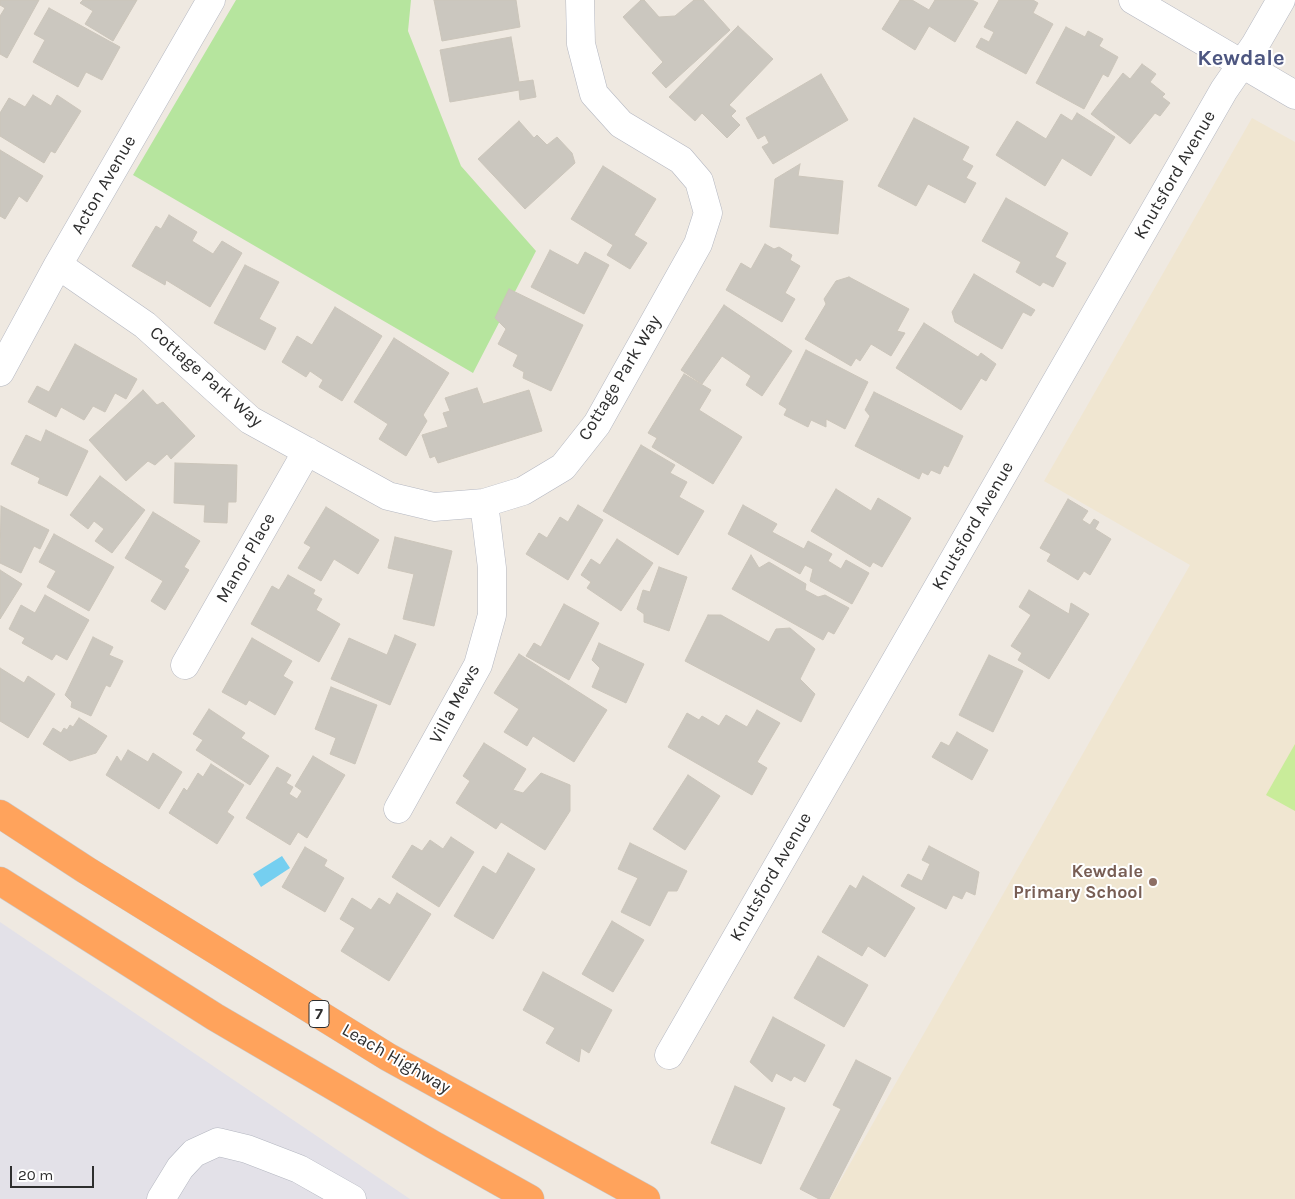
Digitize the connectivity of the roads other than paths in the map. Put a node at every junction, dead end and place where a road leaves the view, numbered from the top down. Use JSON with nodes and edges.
{"nodes":[{"id":1,"x":211,"y":0,"type":"edge"},
{"id":2,"x":580,"y":0,"type":"edge"},
{"id":3,"x":1132,"y":0,"type":"edge"},
{"id":4,"x":1281,"y":0,"type":"edge"},
{"id":5,"x":1242,"y":63,"type":"junction"},
{"id":6,"x":1295,"y":95,"type":"edge"},
{"id":7,"x":58,"y":265,"type":"junction"},
{"id":8,"x":0,"y":372,"type":"edge"},
{"id":9,"x":307,"y":451,"type":"junction"},
{"id":10,"x":484,"y":503,"type":"junction"},
{"id":11,"x":185,"y":665,"type":"dead end"},
{"id":12,"x":398,"y":809,"type":"dead end"},
{"id":13,"x":0,"y":814,"type":"edge"},
{"id":14,"x":0,"y":881,"type":"edge"},
{"id":15,"x":668,"y":1055,"type":"dead end"},
{"id":16,"x":160,"y":1199,"type":"edge"},
{"id":17,"x":352,"y":1199,"type":"edge"},
{"id":18,"x":530,"y":1199,"type":"edge"},
{"id":19,"x":646,"y":1199,"type":"edge"}],
"edges":[{"from":1,"to":7,"type":"street","name":"Acton Avenue"},
{"from":2,"to":10,"type":"street","name":"Cottage Park Way"},
{"from":3,"to":5,"type":"street"},
{"from":4,"to":5,"type":"street","name":"Knutsford Avenue"},
{"from":5,"to":6,"type":"street"},
{"from":5,"to":15,"type":"street","name":"Knutsford Avenue"},
{"from":7,"to":8,"type":"street","name":"Acton Avenue"},
{"from":7,"to":9,"type":"street","name":"Cottage Park Way"},
{"from":9,"to":10,"type":"street","name":"Cottage Park Way"},
{"from":9,"to":11,"type":"street","name":"Manor Place"},
{"from":10,"to":12,"type":"street","name":"Villa Mews"},
{"from":13,"to":19,"type":"highway","name":"Leach Highway","number":"7"},
{"from":14,"to":18,"type":"highway"},
{"from":16,"to":17,"type":"street"}]}
